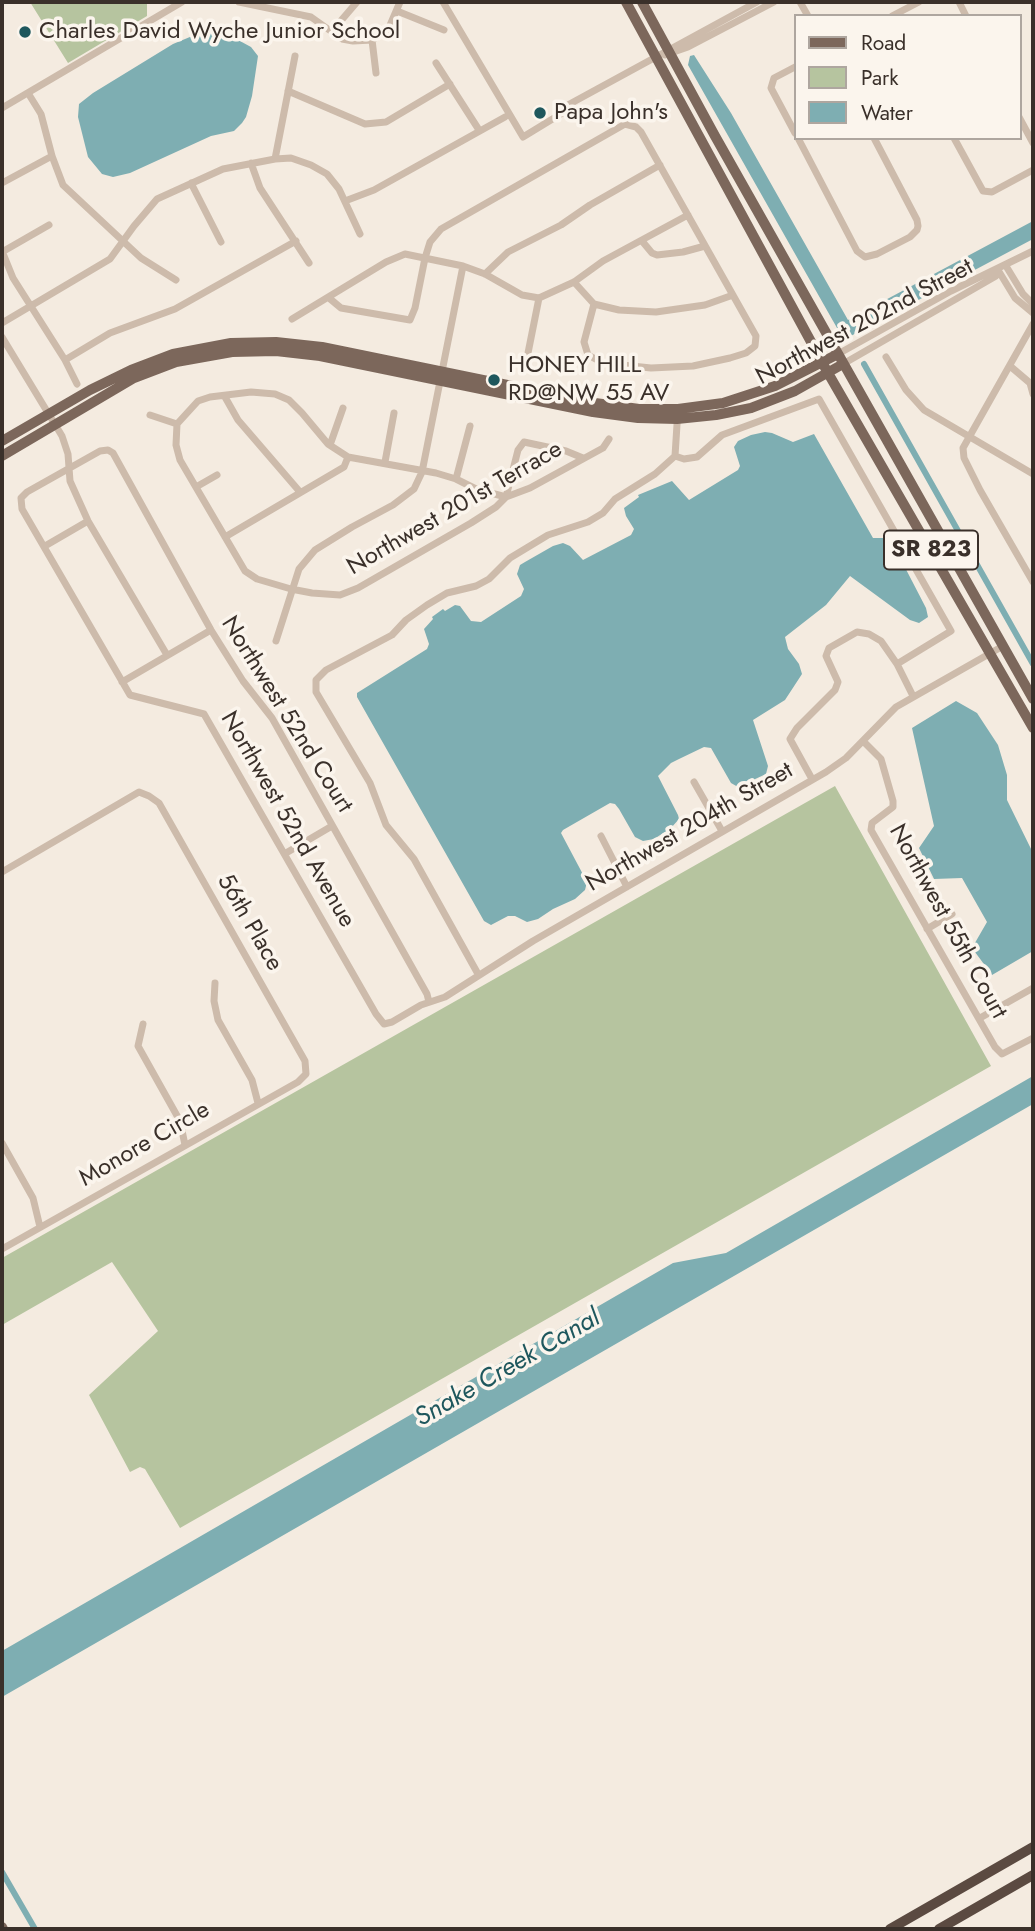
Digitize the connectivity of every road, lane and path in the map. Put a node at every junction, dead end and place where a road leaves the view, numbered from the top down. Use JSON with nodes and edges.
{"nodes":[{"id":1,"x":182,"y":2,"type":"edge"},
{"id":2,"x":239,"y":2,"type":"edge"},
{"id":3,"x":357,"y":2,"type":"edge"},
{"id":4,"x":400,"y":2,"type":"edge"},
{"id":5,"x":443,"y":2,"type":"edge"},
{"id":6,"x":626,"y":2,"type":"edge"},
{"id":7,"x":642,"y":2,"type":"edge"},
{"id":8,"x":757,"y":2,"type":"edge"},
{"id":9,"x":774,"y":2,"type":"edge"},
{"id":10,"x":919,"y":2,"type":"edge"},
{"id":11,"x":253,"y":3,"type":"edge"},
{"id":12,"x":397,"y":11,"type":"junction"},
{"id":13,"x":896,"y":14,"type":"edge"},
{"id":14,"x":333,"y":30,"type":"junction"},
{"id":15,"x":444,"y":30,"type":"dead end"},
{"id":16,"x":372,"y":40,"type":"junction"},
{"id":17,"x":668,"y":52,"type":"junction"},
{"id":18,"x":295,"y":56,"type":"dead end"},
{"id":19,"x":654,"y":56,"type":"junction"},
{"id":20,"x":436,"y":63,"type":"dead end"},
{"id":21,"x":794,"y":67,"type":"edge"},
{"id":22,"x":376,"y":73,"type":"dead end"},
{"id":23,"x":450,"y":84,"type":"junction"},
{"id":24,"x":288,"y":91,"type":"junction"},
{"id":25,"x":28,"y":93,"type":"junction"},
{"id":26,"x":2,"y":108,"type":"edge"},
{"id":27,"x":505,"y":117,"type":"dead end"},
{"id":28,"x":1021,"y":121,"type":"edge"},
{"id":29,"x":480,"y":130,"type":"junction"},
{"id":30,"x":794,"y":131,"type":"edge"},
{"id":31,"x":799,"y":140,"type":"edge"},
{"id":32,"x":875,"y":140,"type":"edge"},
{"id":33,"x":955,"y":140,"type":"edge"},
{"id":34,"x":1033,"y":143,"type":"edge"},
{"id":35,"x":52,"y":156,"type":"junction"},
{"id":36,"x":275,"y":159,"type":"junction"},
{"id":37,"x":251,"y":163,"type":"junction"},
{"id":38,"x":660,"y":166,"type":"junction"},
{"id":39,"x":1033,"y":170,"type":"edge"},
{"id":40,"x":2,"y":183,"type":"edge"},
{"id":41,"x":191,"y":183,"type":"junction"},
{"id":42,"x":345,"y":201,"type":"junction"},
{"id":43,"x":688,"y":215,"type":"junction"},
{"id":44,"x":49,"y":225,"type":"dead end"},
{"id":45,"x":360,"y":234,"type":"dead end"},
{"id":46,"x":124,"y":240,"type":"junction"},
{"id":47,"x":296,"y":241,"type":"junction"},
{"id":48,"x":642,"y":241,"type":"junction"},
{"id":49,"x":221,"y":243,"type":"dead end"},
{"id":50,"x":705,"y":246,"type":"junction"},
{"id":51,"x":2,"y":251,"type":"edge"},
{"id":52,"x":1033,"y":251,"type":"edge"},
{"id":53,"x":425,"y":258,"type":"junction"},
{"id":54,"x":309,"y":263,"type":"dead end"},
{"id":55,"x":1006,"y":265,"type":"junction"},
{"id":56,"x":463,"y":266,"type":"junction"},
{"id":57,"x":998,"y":270,"type":"junction"},
{"id":58,"x":485,"y":274,"type":"junction"},
{"id":59,"x":176,"y":280,"type":"dead end"},
{"id":60,"x":574,"y":282,"type":"junction"},
{"id":61,"x":1016,"y":292,"type":"junction"},
{"id":62,"x":733,"y":295,"type":"junction"},
{"id":63,"x":329,"y":298,"type":"junction"},
{"id":64,"x":538,"y":298,"type":"junction"},
{"id":65,"x":1028,"y":303,"type":"edge"},
{"id":66,"x":594,"y":304,"type":"junction"},
{"id":67,"x":32,"y":306,"type":"junction"},
{"id":68,"x":1033,"y":313,"type":"edge"},
{"id":69,"x":292,"y":319,"type":"dead end"},
{"id":70,"x":2,"y":323,"type":"edge"},
{"id":71,"x":1033,"y":324,"type":"edge"},
{"id":72,"x":2,"y":337,"type":"edge"},
{"id":73,"x":208,"y":350,"type":"junction"},
{"id":74,"x":528,"y":353,"type":"dead end"},
{"id":75,"x":838,"y":354,"type":"junction"},
{"id":76,"x":886,"y":357,"type":"dead end"},
{"id":77,"x":65,"y":360,"type":"junction"},
{"id":78,"x":822,"y":362,"type":"junction"},
{"id":79,"x":843,"y":364,"type":"junction"},
{"id":80,"x":1010,"y":366,"type":"junction"},
{"id":81,"x":828,"y":373,"type":"junction"},
{"id":82,"x":441,"y":377,"type":"junction"},
{"id":83,"x":77,"y":384,"type":"dead end"},
{"id":84,"x":1033,"y":394,"type":"edge"},
{"id":85,"x":225,"y":397,"type":"junction"},
{"id":86,"x":343,"y":408,"type":"dead end"},
{"id":87,"x":49,"y":414,"type":"junction"},
{"id":88,"x":394,"y":414,"type":"dead end"},
{"id":89,"x":677,"y":414,"type":"junction"},
{"id":90,"x":150,"y":415,"type":"dead end"},
{"id":91,"x":55,"y":424,"type":"junction"},
{"id":92,"x":177,"y":425,"type":"junction"},
{"id":93,"x":470,"y":426,"type":"dead end"},
{"id":94,"x":969,"y":435,"type":"junction"},
{"id":95,"x":609,"y":439,"type":"dead end"},
{"id":96,"x":2,"y":441,"type":"edge"},
{"id":97,"x":330,"y":445,"type":"junction"},
{"id":98,"x":2,"y":456,"type":"edge"},
{"id":99,"x":675,"y":456,"type":"junction"},
{"id":100,"x":348,"y":457,"type":"junction"},
{"id":101,"x":583,"y":458,"type":"junction"},
{"id":102,"x":386,"y":462,"type":"junction"},
{"id":103,"x":69,"y":469,"type":"junction"},
{"id":104,"x":422,"y":472,"type":"junction"},
{"id":105,"x":1033,"y":474,"type":"edge"},
{"id":106,"x":217,"y":475,"type":"dead end"},
{"id":107,"x":456,"y":479,"type":"junction"},
{"id":108,"x":196,"y":487,"type":"junction"},
{"id":109,"x":300,"y":492,"type":"junction"},
{"id":110,"x":506,"y":497,"type":"junction"},
{"id":111,"x":88,"y":520,"type":"junction"},
{"id":112,"x":225,"y":537,"type":"junction"},
{"id":113,"x":45,"y":546,"type":"junction"},
{"id":114,"x":1033,"y":582,"type":"edge"},
{"id":115,"x":291,"y":589,"type":"junction"},
{"id":116,"x":211,"y":630,"type":"junction"},
{"id":117,"x":276,"y":641,"type":"dead end"},
{"id":118,"x":1003,"y":646,"type":"junction"},
{"id":119,"x":990,"y":653,"type":"junction"},
{"id":120,"x":167,"y":655,"type":"junction"},
{"id":121,"x":897,"y":664,"type":"junction"},
{"id":122,"x":122,"y":682,"type":"junction"},
{"id":123,"x":913,"y":696,"type":"junction"},
{"id":124,"x":1033,"y":699,"type":"edge"},
{"id":125,"x":1033,"y":728,"type":"edge"},
{"id":126,"x":863,"y":741,"type":"junction"},
{"id":127,"x":812,"y":779,"type":"junction"},
{"id":128,"x":694,"y":782,"type":"dead end"},
{"id":129,"x":332,"y":826,"type":"junction"},
{"id":130,"x":722,"y":831,"type":"junction"},
{"id":131,"x":601,"y":836,"type":"dead end"},
{"id":132,"x":286,"y":853,"type":"junction"},
{"id":133,"x":2,"y":872,"type":"edge"},
{"id":134,"x":627,"y":887,"type":"junction"},
{"id":135,"x":952,"y":915,"type":"dead end"},
{"id":136,"x":927,"y":929,"type":"junction"},
{"id":137,"x":478,"y":974,"type":"junction"},
{"id":138,"x":215,"y":982,"type":"dead end"},
{"id":139,"x":1033,"y":988,"type":"edge"},
{"id":140,"x":429,"y":1002,"type":"junction"},
{"id":141,"x":980,"y":1018,"type":"junction"},
{"id":142,"x":143,"y":1024,"type":"dead end"},
{"id":143,"x":384,"y":1024,"type":"joint"},
{"id":144,"x":1033,"y":1038,"type":"edge"},
{"id":145,"x":306,"y":1073,"type":"joint"},
{"id":146,"x":258,"y":1103,"type":"junction"},
{"id":147,"x":2,"y":1143,"type":"edge"},
{"id":148,"x":185,"y":1145,"type":"junction"},
{"id":149,"x":40,"y":1227,"type":"junction"},
{"id":150,"x":2,"y":1249,"type":"edge"},
{"id":151,"x":1033,"y":1847,"type":"edge"},
{"id":152,"x":1033,"y":1875,"type":"edge"},
{"id":153,"x":890,"y":1929,"type":"edge"},
{"id":154,"x":939,"y":1929,"type":"edge"}],
"edges":[{"from":1,"to":25,"type":"street"},
{"from":2,"to":11,"type":"street"},
{"from":3,"to":14,"type":"street"},
{"from":4,"to":12,"type":"street"},
{"from":5,"to":19,"type":"street"},
{"from":6,"to":19,"type":"main road","number":"SR 823"},
{"from":7,"to":17,"type":"main road","number":"SR 823"},
{"from":8,"to":17,"type":"street"},
{"from":9,"to":17,"type":"street"},
{"from":10,"to":13,"type":"street"},
{"from":11,"to":14,"type":"street"},
{"from":12,"to":15,"type":"street"},
{"from":12,"to":16,"type":"street"},
{"from":14,"to":16,"type":"street"},
{"from":16,"to":22,"type":"street"},
{"from":17,"to":19,"type":"street"},
{"from":17,"to":75,"type":"main road","number":"SR 823"},
{"from":18,"to":24,"type":"street"},
{"from":19,"to":78,"type":"main road","number":"SR 823"},
{"from":20,"to":23,"type":"street"},
{"from":21,"to":30,"type":"street"},
{"from":23,"to":24,"type":"street"},
{"from":23,"to":29,"type":"street"},
{"from":24,"to":36,"type":"street"},
{"from":25,"to":26,"type":"street"},
{"from":25,"to":35,"type":"street"},
{"from":27,"to":29,"type":"street"},
{"from":28,"to":34,"type":"street"},
{"from":29,"to":42,"type":"street"},
{"from":31,"to":32,"type":"street"},
{"from":33,"to":39,"type":"street"},
{"from":35,"to":40,"type":"street"},
{"from":35,"to":46,"type":"street"},
{"from":36,"to":37,"type":"street"},
{"from":36,"to":42,"type":"street"},
{"from":37,"to":41,"type":"street"},
{"from":37,"to":47,"type":"street"},
{"from":38,"to":43,"type":"street"},
{"from":38,"to":53,"type":"street"},
{"from":38,"to":58,"type":"street"},
{"from":41,"to":46,"type":"street"},
{"from":41,"to":49,"type":"street"},
{"from":42,"to":45,"type":"street"},
{"from":43,"to":48,"type":"street"},
{"from":43,"to":50,"type":"street"},
{"from":44,"to":51,"type":"street"},
{"from":46,"to":59,"type":"street"},
{"from":46,"to":67,"type":"street"},
{"from":47,"to":54,"type":"street"},
{"from":47,"to":77,"type":"street"},
{"from":48,"to":50,"type":"street"},
{"from":48,"to":60,"type":"street"},
{"from":50,"to":62,"type":"street"},
{"from":51,"to":67,"type":"street"},
{"from":52,"to":55,"type":"street","name":"Northwest 202nd Street"},
{"from":53,"to":56,"type":"street"},
{"from":53,"to":63,"type":"street"},
{"from":53,"to":63,"type":"street"},
{"from":55,"to":57,"type":"street","name":"Northwest 202nd Street"},
{"from":55,"to":61,"type":"street"},
{"from":56,"to":58,"type":"street"},
{"from":56,"to":82,"type":"street"},
{"from":57,"to":61,"type":"street"},
{"from":57,"to":75,"type":"street","name":"Northwest 202nd Street"},
{"from":57,"to":79,"type":"street","name":"Northwest 202nd Street"},
{"from":58,"to":64,"type":"street"},
{"from":60,"to":64,"type":"street"},
{"from":60,"to":66,"type":"street"},
{"from":61,"to":65,"type":"street"},
{"from":62,"to":66,"type":"street"},
{"from":62,"to":66,"type":"street"},
{"from":63,"to":69,"type":"street"},
{"from":64,"to":74,"type":"street"},
{"from":65,"to":68,"type":"street"},
{"from":67,"to":70,"type":"street"},
{"from":67,"to":77,"type":"street"},
{"from":71,"to":80,"type":"street"},
{"from":72,"to":87,"type":"street"},
{"from":73,"to":82,"type":"main road","name":"Northwest 202nd Street"},
{"from":73,"to":87,"type":"main road"},
{"from":73,"to":91,"type":"main road"},
{"from":75,"to":78,"type":"main road","name":"Northwest 202nd Street"},
{"from":75,"to":79,"type":"main road","number":"SR 823"},
{"from":76,"to":94,"type":"street"},
{"from":77,"to":83,"type":"street"},
{"from":78,"to":81,"type":"main road","number":"SR 823"},
{"from":78,"to":89,"type":"main road","name":"Northwest 202nd Street"},
{"from":79,"to":81,"type":"main road","name":"Northwest 202nd Street"},
{"from":79,"to":118,"type":"main road","number":"SR 823"},
{"from":80,"to":84,"type":"street"},
{"from":80,"to":94,"type":"street"},
{"from":81,"to":89,"type":"main road","name":"Northwest 202nd Street"},
{"from":81,"to":119,"type":"main road","number":"SR 823"},
{"from":82,"to":89,"type":"main road","name":"Northwest 202nd Street"},
{"from":82,"to":104,"type":"street"},
{"from":85,"to":92,"type":"street"},
{"from":85,"to":97,"type":"street"},
{"from":85,"to":109,"type":"street"},
{"from":86,"to":97,"type":"street"},
{"from":87,"to":91,"type":"street"},
{"from":87,"to":96,"type":"main road"},
{"from":88,"to":102,"type":"street"},
{"from":89,"to":99,"type":"street"},
{"from":90,"to":92,"type":"street"},
{"from":91,"to":98,"type":"main road"},
{"from":91,"to":103,"type":"street"},
{"from":92,"to":108,"type":"street","name":"Northwest 201st Terrace"},
{"from":93,"to":107,"type":"street"},
{"from":94,"to":105,"type":"street"},
{"from":94,"to":114,"type":"street"},
{"from":95,"to":101,"type":"street","name":"Northwest 201st Terrace"},
{"from":97,"to":100,"type":"street"},
{"from":99,"to":121,"type":"street"},
{"from":99,"to":137,"type":"street"},
{"from":100,"to":102,"type":"street"},
{"from":100,"to":109,"type":"street"},
{"from":101,"to":110,"type":"street","name":"Northwest 201st Terrace"},
{"from":101,"to":110,"type":"street"},
{"from":102,"to":104,"type":"street"},
{"from":103,"to":111,"type":"street"},
{"from":103,"to":113,"type":"street"},
{"from":103,"to":116,"type":"street","name":"Northwest 52nd Court"},
{"from":104,"to":107,"type":"street"},
{"from":104,"to":115,"type":"street"},
{"from":106,"to":108,"type":"street"},
{"from":107,"to":110,"type":"street"},
{"from":108,"to":112,"type":"street","name":"Northwest 201st Terrace"},
{"from":109,"to":112,"type":"street"},
{"from":110,"to":115,"type":"street","name":"Northwest 201st Terrace"},
{"from":111,"to":113,"type":"street"},
{"from":111,"to":120,"type":"street"},
{"from":112,"to":115,"type":"street","name":"Northwest 201st Terrace"},
{"from":113,"to":122,"type":"street"},
{"from":115,"to":117,"type":"street"},
{"from":116,"to":120,"type":"street"},
{"from":116,"to":129,"type":"street","name":"Northwest 52nd Court"},
{"from":118,"to":119,"type":"street","name":"Northwest 204th Street"},
{"from":118,"to":124,"type":"main road","number":"SR 823"},
{"from":119,"to":123,"type":"street","name":"Northwest 204th Street"},
{"from":119,"to":125,"type":"main road","number":"SR 823"},
{"from":120,"to":122,"type":"street"},
{"from":121,"to":123,"type":"street"},
{"from":121,"to":127,"type":"street"},
{"from":122,"to":132,"type":"street","name":"Northwest 52nd Avenue"},
{"from":123,"to":126,"type":"street","name":"Northwest 204th Street"},
{"from":126,"to":127,"type":"street","name":"Northwest 204th Street"},
{"from":126,"to":136,"type":"street","name":"Northwest 55th Court"},
{"from":127,"to":130,"type":"street","name":"Northwest 204th Street"},
{"from":128,"to":130,"type":"street"},
{"from":129,"to":132,"type":"street"},
{"from":129,"to":140,"type":"street","name":"Northwest 52nd Court"},
{"from":130,"to":134,"type":"street","name":"Northwest 204th Street"},
{"from":131,"to":134,"type":"street"},
{"from":132,"to":143,"type":"street","name":"Northwest 52nd Avenue"},
{"from":133,"to":145,"type":"street","name":"56th Place"},
{"from":134,"to":137,"type":"street","name":"Northwest 204th Street"},
{"from":135,"to":136,"type":"street"},
{"from":136,"to":141,"type":"street","name":"Northwest 55th Court"},
{"from":137,"to":140,"type":"street","name":"Northwest 204th Street"},
{"from":138,"to":146,"type":"street"},
{"from":139,"to":141,"type":"street"},
{"from":140,"to":143,"type":"street","name":"Northwest 204th Street"},
{"from":141,"to":144,"type":"street","name":"Northwest 55th Court"},
{"from":142,"to":148,"type":"street"},
{"from":145,"to":146,"type":"street","name":"Monore Circle"},
{"from":146,"to":148,"type":"street","name":"Monore Circle"},
{"from":147,"to":149,"type":"street"},
{"from":148,"to":149,"type":"street","name":"Monore Circle"},
{"from":149,"to":150,"type":"street","name":"Monore Circle"},
{"from":151,"to":153,"type":"highway"},
{"from":152,"to":154,"type":"highway"}]}
